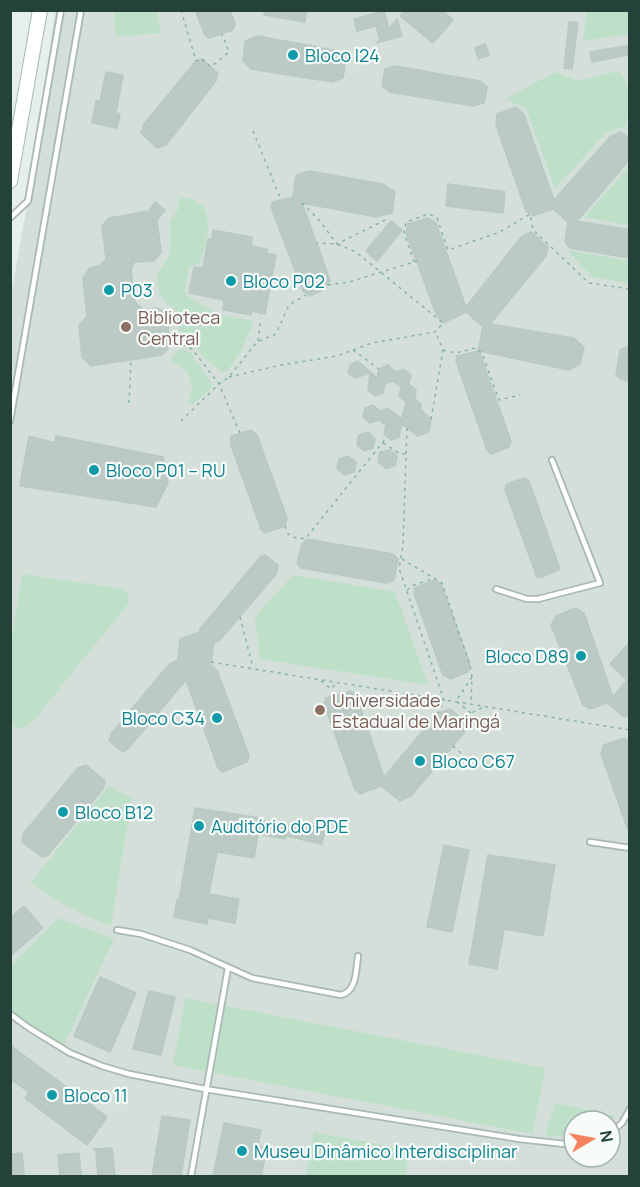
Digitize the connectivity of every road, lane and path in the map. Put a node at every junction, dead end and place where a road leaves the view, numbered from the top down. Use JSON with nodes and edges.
{"nodes":[{"id":1,"x":40,"y":10,"type":"edge"},
{"id":2,"x":61,"y":10,"type":"edge"},
{"id":3,"x":81,"y":10,"type":"edge"},
{"id":4,"x":181,"y":10,"type":"edge"},
{"id":5,"x":222,"y":34,"type":"dead end"},
{"id":6,"x":253,"y":131,"type":"dead end"},
{"id":7,"x":10,"y":181,"type":"edge"},
{"id":8,"x":281,"y":200,"type":"dead end"},
{"id":9,"x":302,"y":202,"type":"dead end"},
{"id":10,"x":10,"y":218,"type":"edge"},
{"id":11,"x":389,"y":218,"type":"dead end"},
{"id":12,"x":317,"y":243,"type":"dead end"},
{"id":13,"x":337,"y":244,"type":"junction"},
{"id":14,"x":381,"y":273,"type":"junction"},
{"id":15,"x":328,"y":285,"type":"dead end"},
{"id":16,"x":630,"y":289,"type":"edge"},
{"id":17,"x":306,"y":295,"type":"dead end"},
{"id":18,"x":261,"y":318,"type":"dead end"},
{"id":19,"x":435,"y":332,"type":"junction"},
{"id":20,"x":169,"y":338,"type":"dead end"},
{"id":21,"x":257,"y":342,"type":"junction"},
{"id":22,"x":353,"y":350,"type":"junction"},
{"id":23,"x":443,"y":350,"type":"junction"},
{"id":24,"x":131,"y":360,"type":"dead end"},
{"id":25,"x":379,"y":369,"type":"dead end"},
{"id":26,"x":229,"y":377,"type":"junction"},
{"id":27,"x":219,"y":384,"type":"junction"},
{"id":28,"x":520,"y":395,"type":"dead end"},
{"id":29,"x":12,"y":402,"type":"edge"},
{"id":30,"x":129,"y":403,"type":"dead end"},
{"id":31,"x":431,"y":419,"type":"dead end"},
{"id":32,"x":10,"y":421,"type":"edge"},
{"id":33,"x":181,"y":421,"type":"dead end"},
{"id":34,"x":407,"y":428,"type":"dead end"},
{"id":35,"x":240,"y":433,"type":"dead end"},
{"id":36,"x":387,"y":436,"type":"dead end"},
{"id":37,"x":383,"y":442,"type":"junction"},
{"id":38,"x":406,"y":454,"type":"junction"},
{"id":39,"x":552,"y":460,"type":"dead end"},
{"id":40,"x":285,"y":526,"type":"dead end"},
{"id":41,"x":401,"y":559,"type":"junction"},
{"id":42,"x":436,"y":577,"type":"junction"},
{"id":43,"x":496,"y":589,"type":"dead end"},
{"id":44,"x":407,"y":590,"type":"junction"},
{"id":45,"x":240,"y":617,"type":"dead end"},
{"id":46,"x":211,"y":662,"type":"dead end"},
{"id":47,"x":253,"y":669,"type":"junction"},
{"id":48,"x":472,"y":677,"type":"junction"},
{"id":49,"x":318,"y":679,"type":"junction"},
{"id":50,"x":338,"y":682,"type":"junction"},
{"id":51,"x":444,"y":700,"type":"junction"},
{"id":52,"x":456,"y":701,"type":"junction"},
{"id":53,"x":471,"y":704,"type":"junction"},
{"id":54,"x":485,"y":706,"type":"junction"},
{"id":55,"x":438,"y":713,"type":"dead end"},
{"id":56,"x":471,"y":713,"type":"junction"},
{"id":57,"x":465,"y":725,"type":"dead end"},
{"id":58,"x":630,"y":730,"type":"edge"},
{"id":59,"x":453,"y":746,"type":"dead end"},
{"id":60,"x":462,"y":754,"type":"dead end"},
{"id":61,"x":590,"y":842,"type":"dead end"},
{"id":62,"x":630,"y":848,"type":"edge"},
{"id":63,"x":117,"y":930,"type":"dead end"},
{"id":64,"x":358,"y":956,"type":"dead end"},
{"id":65,"x":228,"y":968,"type":"junction"},
{"id":66,"x":10,"y":1014,"type":"edge"},
{"id":67,"x":205,"y":1089,"type":"junction"},
{"id":68,"x":630,"y":1109,"type":"edge"},
{"id":69,"x":622,"y":1123,"type":"edge"},
{"id":70,"x":562,"y":1144,"type":"edge"},
{"id":71,"x":191,"y":1176,"type":"edge"}],
"edges":[{"from":1,"to":7,"type":"main road"},
{"from":2,"to":10,"type":"lane"},
{"from":3,"to":29,"type":"lane"},
{"from":4,"to":5,"type":"path"},
{"from":6,"to":8,"type":"path"},
{"from":9,"to":13,"type":"path"},
{"from":11,"to":13,"type":"path"},
{"from":12,"to":13,"type":"path"},
{"from":13,"to":14,"type":"path"},
{"from":14,"to":15,"type":"path"},
{"from":14,"to":16,"type":"path"},
{"from":14,"to":19,"type":"path"},
{"from":17,"to":21,"type":"path"},
{"from":18,"to":21,"type":"path"},
{"from":19,"to":22,"type":"path"},
{"from":19,"to":23,"type":"path"},
{"from":20,"to":27,"type":"path"},
{"from":21,"to":26,"type":"path"},
{"from":22,"to":25,"type":"path"},
{"from":22,"to":26,"type":"path"},
{"from":23,"to":28,"type":"path"},
{"from":23,"to":31,"type":"path"},
{"from":24,"to":30,"type":"path"},
{"from":26,"to":27,"type":"path"},
{"from":27,"to":33,"type":"path"},
{"from":27,"to":35,"type":"path"},
{"from":29,"to":32,"type":"lane"},
{"from":34,"to":38,"type":"path"},
{"from":36,"to":37,"type":"path"},
{"from":37,"to":38,"type":"path"},
{"from":37,"to":40,"type":"path"},
{"from":38,"to":41,"type":"path"},
{"from":39,"to":43,"type":"lane"},
{"from":41,"to":42,"type":"path"},
{"from":41,"to":44,"type":"path"},
{"from":42,"to":44,"type":"path"},
{"from":42,"to":48,"type":"path"},
{"from":44,"to":51,"type":"path"},
{"from":45,"to":47,"type":"path"},
{"from":46,"to":47,"type":"path"},
{"from":47,"to":49,"type":"path"},
{"from":48,"to":52,"type":"path"},
{"from":48,"to":53,"type":"path"},
{"from":49,"to":50,"type":"path"},
{"from":49,"to":50,"type":"path"},
{"from":50,"to":51,"type":"path"},
{"from":51,"to":52,"type":"path"},
{"from":51,"to":55,"type":"path"},
{"from":52,"to":53,"type":"path"},
{"from":52,"to":56,"type":"path"},
{"from":53,"to":54,"type":"path"},
{"from":54,"to":56,"type":"path"},
{"from":54,"to":58,"type":"path"},
{"from":56,"to":57,"type":"path"},
{"from":59,"to":60,"type":"path"},
{"from":61,"to":62,"type":"lane"},
{"from":63,"to":65,"type":"lane"},
{"from":64,"to":65,"type":"lane"},
{"from":65,"to":67,"type":"lane"},
{"from":66,"to":67,"type":"lane"},
{"from":67,"to":70,"type":"lane"},
{"from":67,"to":71,"type":"lane"},
{"from":68,"to":69,"type":"lane"}]}
